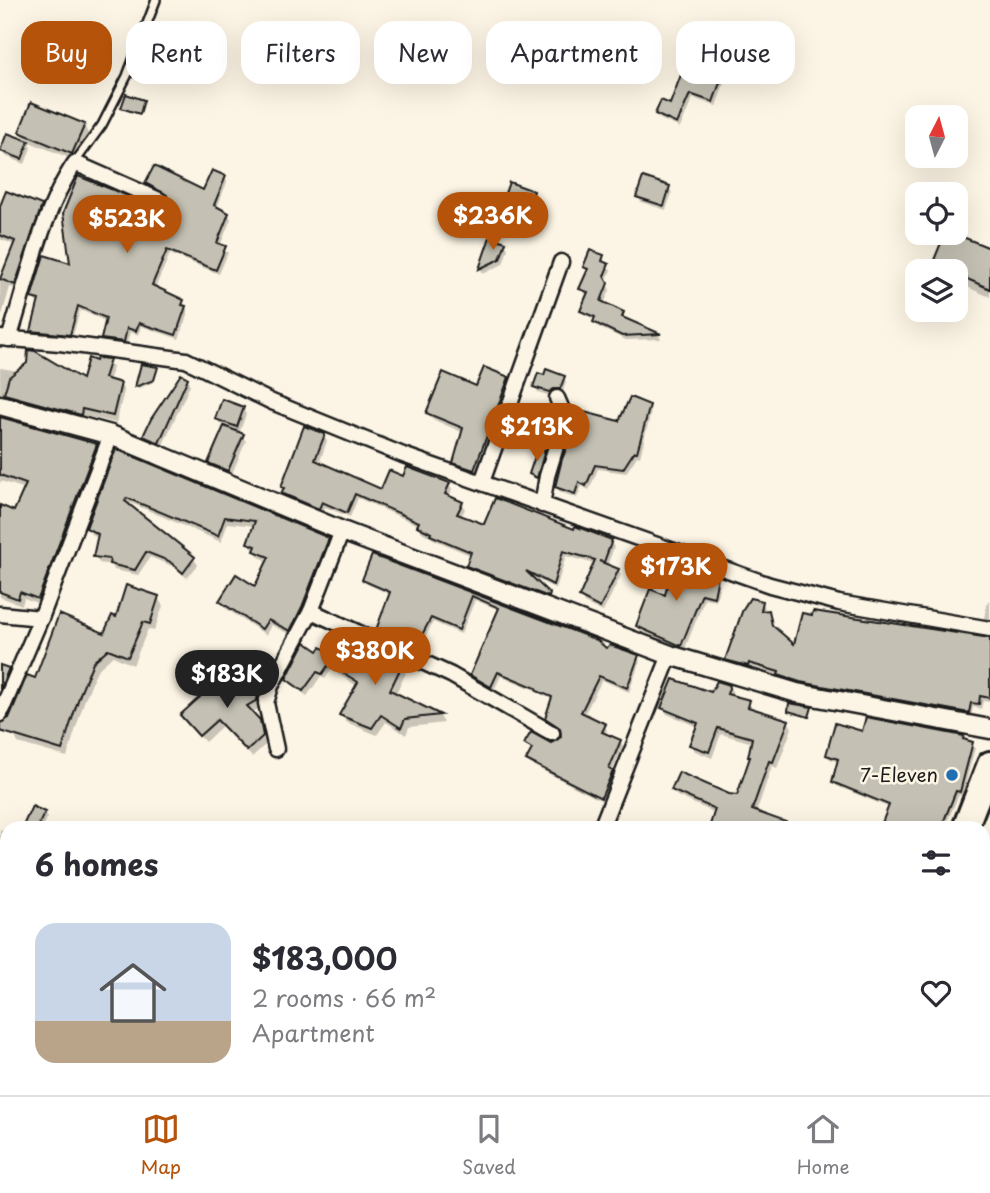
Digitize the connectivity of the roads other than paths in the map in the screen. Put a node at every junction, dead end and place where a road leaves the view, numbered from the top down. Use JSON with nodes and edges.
{"nodes":[{"id":1,"x":156,"y":0,"type":"edge"},
{"id":2,"x":75,"y":163,"type":"junction"},
{"id":3,"x":159,"y":200,"type":"dead end"},
{"id":4,"x":561,"y":261,"type":"dead end"},
{"id":5,"x":4,"y":339,"type":"edge"},
{"id":6,"x":557,"y":398,"type":"dead end"},
{"id":7,"x":0,"y":405,"type":"edge"},
{"id":8,"x":111,"y":435,"type":"junction"},
{"id":9,"x":482,"y":482,"type":"junction"},
{"id":10,"x":542,"y":505,"type":"junction"},
{"id":11,"x":342,"y":531,"type":"junction"},
{"id":12,"x":311,"y":611,"type":"junction"},
{"id":13,"x":0,"y":614,"type":"edge"},
{"id":14,"x":41,"y":618,"type":"junction"},
{"id":15,"x":990,"y":629,"type":"edge"},
{"id":16,"x":670,"y":655,"type":"junction"},
{"id":17,"x":0,"y":714,"type":"edge"},
{"id":18,"x":990,"y":729,"type":"edge"},
{"id":19,"x":552,"y":733,"type":"dead end"},
{"id":20,"x":276,"y":749,"type":"dead end"},
{"id":21,"x":990,"y":764,"type":"edge"},
{"id":22,"x":604,"y":821,"type":"edge"},
{"id":23,"x":968,"y":821,"type":"edge"}],
"edges":[{"from":1,"to":2,"type":"lane"},
{"from":2,"to":3,"type":"street"},
{"from":2,"to":5,"type":"street"},
{"from":4,"to":9,"type":"street"},
{"from":5,"to":9,"type":"street"},
{"from":6,"to":10,"type":"street"},
{"from":7,"to":8,"type":"street"},
{"from":8,"to":11,"type":"street"},
{"from":8,"to":14,"type":"street"},
{"from":9,"to":10,"type":"street"},
{"from":10,"to":15,"type":"street"},
{"from":11,"to":12,"type":"street"},
{"from":11,"to":16,"type":"street"},
{"from":12,"to":19,"type":"street"},
{"from":12,"to":20,"type":"street"},
{"from":13,"to":14,"type":"street"},
{"from":14,"to":17,"type":"street"},
{"from":16,"to":18,"type":"street"},
{"from":16,"to":22,"type":"street"},
{"from":21,"to":23,"type":"highway"}]}
